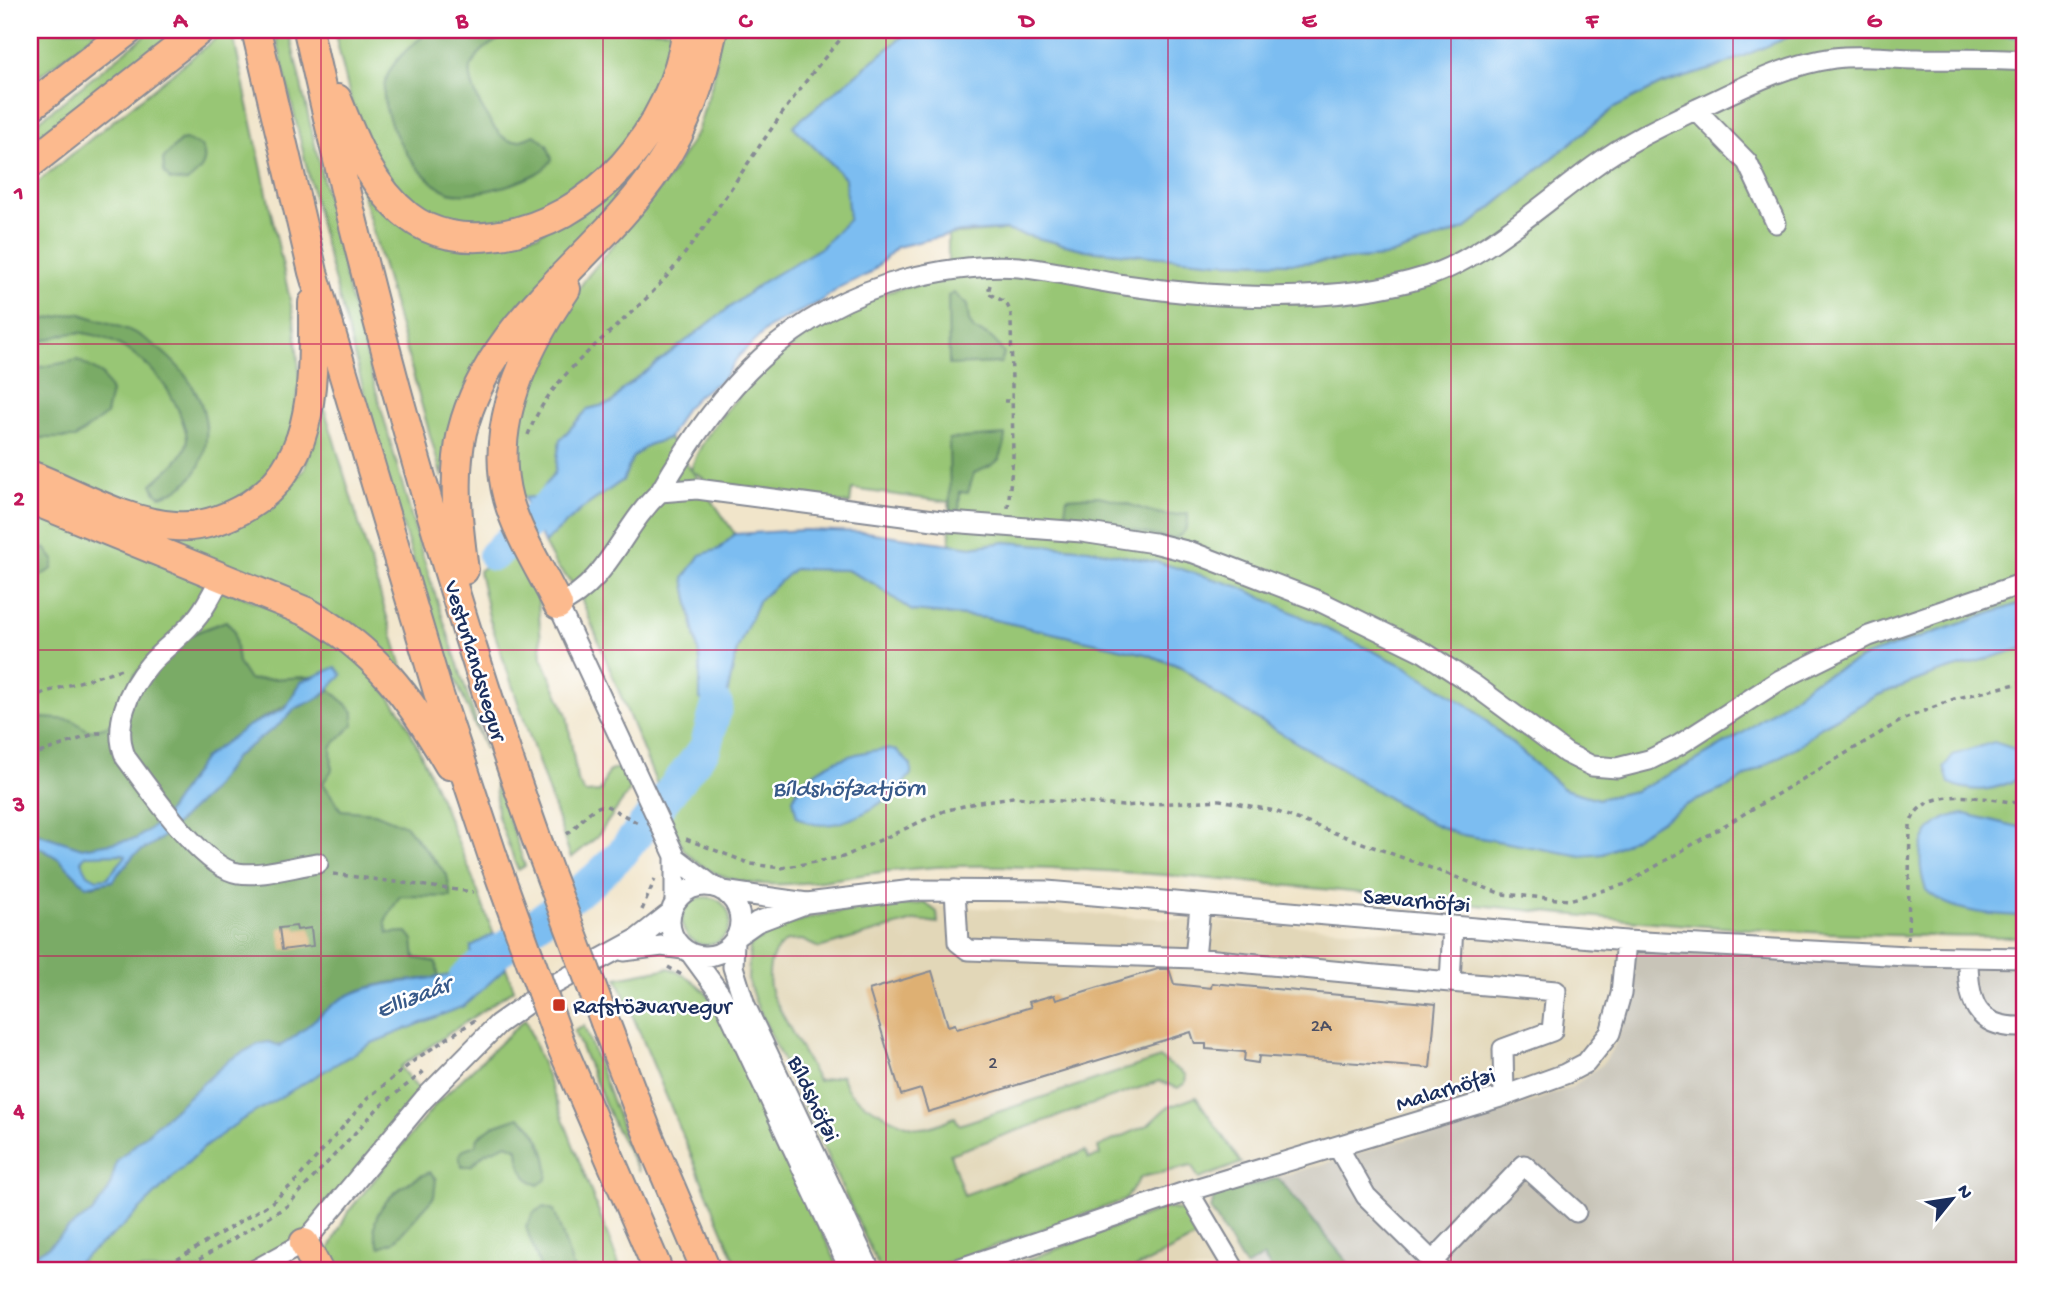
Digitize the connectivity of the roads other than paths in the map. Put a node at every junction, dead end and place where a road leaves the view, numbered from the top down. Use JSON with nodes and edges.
{"nodes":[{"id":1,"x":129,"y":30,"type":"edge"},
{"id":2,"x":200,"y":30,"type":"edge"},
{"id":3,"x":309,"y":30,"type":"edge"},
{"id":4,"x":687,"y":30,"type":"edge"},
{"id":5,"x":713,"y":30,"type":"edge"},
{"id":6,"x":257,"y":37,"type":"edge"},
{"id":7,"x":2024,"y":61,"type":"edge"},
{"id":8,"x":34,"y":102,"type":"edge"},
{"id":9,"x":1696,"y":110,"type":"junction"},
{"id":10,"x":30,"y":164,"type":"edge"},
{"id":11,"x":1776,"y":223,"type":"dead end"},
{"id":12,"x":605,"y":231,"type":"junction"},
{"id":13,"x":313,"y":272,"type":"junction"},
{"id":14,"x":30,"y":475,"type":"edge"},
{"id":15,"x":660,"y":492,"type":"junction"},
{"id":16,"x":30,"y":499,"type":"edge"},
{"id":17,"x":221,"y":577,"type":"junction"},
{"id":18,"x":2024,"y":583,"type":"edge"},
{"id":19,"x":558,"y":605,"type":"junction"},
{"id":20,"x":472,"y":646,"type":"junction"},
{"id":21,"x":477,"y":813,"type":"junction"},
{"id":22,"x":671,"y":848,"type":"junction"},
{"id":23,"x":318,"y":863,"type":"road end"},
{"id":24,"x":718,"y":889,"type":"junction"},
{"id":25,"x":954,"y":890,"type":"junction"},
{"id":26,"x":807,"y":903,"type":"junction"},
{"id":27,"x":1200,"y":906,"type":"junction"},
{"id":28,"x":673,"y":907,"type":"junction"},
{"id":29,"x":1453,"y":926,"type":"junction"},
{"id":30,"x":736,"y":939,"type":"junction"},
{"id":31,"x":1626,"y":941,"type":"junction"},
{"id":32,"x":687,"y":951,"type":"junction"},
{"id":33,"x":612,"y":953,"type":"junction"},
{"id":34,"x":1195,"y":958,"type":"junction"},
{"id":35,"x":1968,"y":958,"type":"junction"},
{"id":36,"x":2024,"y":958,"type":"edge"},
{"id":37,"x":1450,"y":982,"type":"junction"},
{"id":38,"x":2024,"y":1027,"type":"edge"},
{"id":39,"x":1504,"y":1096,"type":"junction"},
{"id":40,"x":1338,"y":1147,"type":"junction"},
{"id":41,"x":1188,"y":1191,"type":"junction"},
{"id":42,"x":1576,"y":1212,"type":"dead end"},
{"id":43,"x":304,"y":1244,"type":"junction"},
{"id":44,"x":655,"y":1266,"type":"edge"},
{"id":45,"x":1436,"y":1266,"type":"edge"},
{"id":46,"x":255,"y":1270,"type":"edge"},
{"id":47,"x":318,"y":1270,"type":"edge"},
{"id":48,"x":706,"y":1270,"type":"edge"},
{"id":49,"x":849,"y":1270,"type":"edge"},
{"id":50,"x":870,"y":1270,"type":"edge"},
{"id":51,"x":955,"y":1270,"type":"edge"},
{"id":52,"x":1235,"y":1270,"type":"edge"}],
"edges":[{"from":1,"to":8,"type":"highway"},
{"from":2,"to":10,"type":"highway"},
{"from":3,"to":4,"type":"highway"},
{"from":3,"to":20,"type":"highway","name":"Vesturlandsvegur"},
{"from":5,"to":12,"type":"highway"},
{"from":6,"to":13,"type":"highway","name":"Vesturlandsvegur"},
{"from":7,"to":9,"type":"street"},
{"from":9,"to":11,"type":"street"},
{"from":9,"to":15,"type":"street"},
{"from":12,"to":19,"type":"highway"},
{"from":12,"to":20,"type":"highway"},
{"from":13,"to":14,"type":"highway"},
{"from":13,"to":21,"type":"highway","name":"Vesturlandsvegur"},
{"from":15,"to":18,"type":"street"},
{"from":15,"to":19,"type":"street"},
{"from":16,"to":17,"type":"highway"},
{"from":17,"to":21,"type":"highway"},
{"from":17,"to":23,"type":"street"},
{"from":19,"to":22,"type":"street","name":"Bíldshöfði"},
{"from":20,"to":48,"type":"highway","name":"Vesturlandsvegur","bridge":true},
{"from":21,"to":44,"type":"highway","name":"Vesturlandsvegur","bridge":true},
{"from":22,"to":24,"type":"street","name":"Bíldshöfði"},
{"from":22,"to":28,"type":"street","name":"Bíldshöfði"},
{"from":24,"to":26,"type":"street","name":"Sævarhöfði"},
{"from":24,"to":28,"type":"street"},
{"from":24,"to":30,"type":"street","name":"Bíldshöfði"},
{"from":25,"to":26,"type":"street","name":"Sævarhöfði"},
{"from":25,"to":27,"type":"street","name":"Sævarhöfði"},
{"from":25,"to":34,"type":"street"},
{"from":26,"to":30,"type":"street","name":"Sævarhöfði"},
{"from":27,"to":29,"type":"street","name":"Sævarhöfði"},
{"from":27,"to":34,"type":"street"},
{"from":28,"to":32,"type":"street","name":"Bíldshöfði"},
{"from":28,"to":33,"type":"street"},
{"from":29,"to":31,"type":"street","name":"Sævarhöfði"},
{"from":29,"to":37,"type":"street"},
{"from":30,"to":32,"type":"street"},
{"from":30,"to":50,"type":"street","name":"Bíldshöfði"},
{"from":31,"to":35,"type":"street","name":"Sævarhöfði"},
{"from":31,"to":39,"type":"street","name":"Malarhöfði"},
{"from":32,"to":33,"type":"street"},
{"from":32,"to":49,"type":"street","name":"Bíldshöfði"},
{"from":33,"to":43,"type":"street"},
{"from":34,"to":37,"type":"street"},
{"from":35,"to":36,"type":"street","name":"Sævarhöfði"},
{"from":35,"to":38,"type":"street"},
{"from":37,"to":39,"type":"street"},
{"from":39,"to":40,"type":"street","name":"Malarhöfði"},
{"from":40,"to":41,"type":"street","name":"Malarhöfði"},
{"from":40,"to":45,"type":"street"},
{"from":41,"to":51,"type":"street","name":"Malarhöfði"},
{"from":41,"to":52,"type":"street"},
{"from":42,"to":45,"type":"street"},
{"from":43,"to":46,"type":"street"},
{"from":43,"to":47,"type":"highway"}]}
